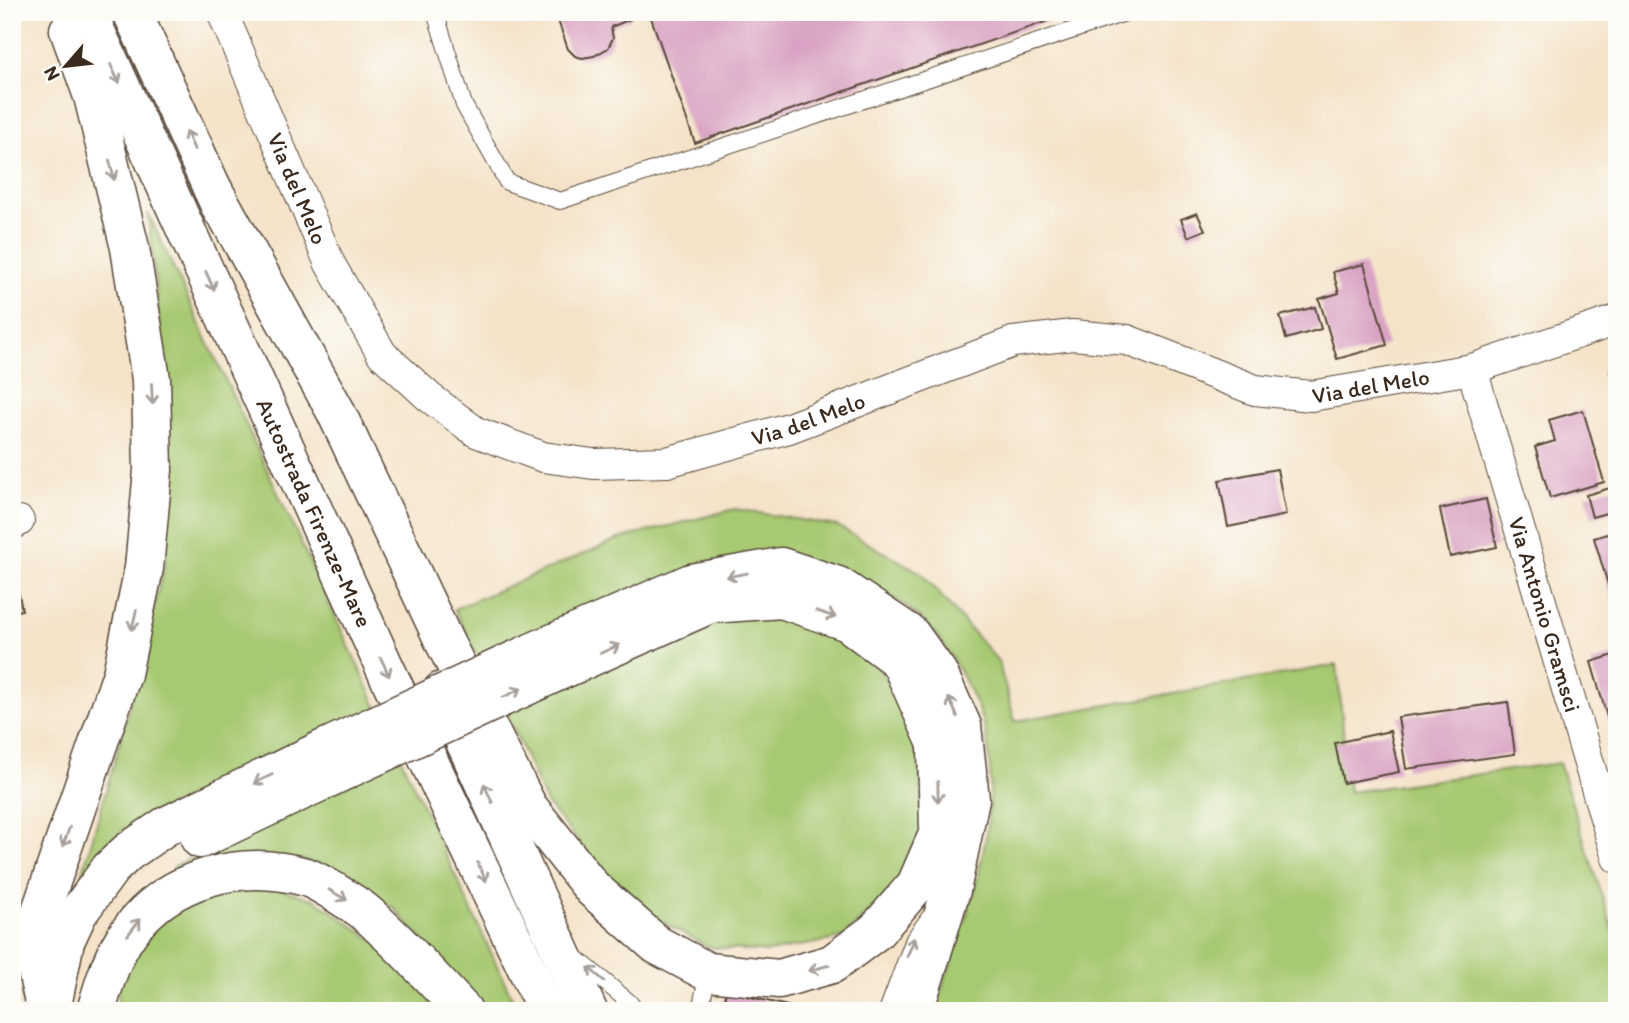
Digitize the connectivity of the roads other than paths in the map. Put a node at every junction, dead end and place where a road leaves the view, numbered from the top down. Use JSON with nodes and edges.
{"nodes":[{"id":1,"x":61,"y":12,"type":"edge"},
{"id":2,"x":87,"y":12,"type":"edge"},
{"id":3,"x":132,"y":12,"type":"edge"},
{"id":4,"x":222,"y":12,"type":"edge"},
{"id":5,"x":435,"y":12,"type":"edge"},
{"id":6,"x":1128,"y":12,"type":"edge"},
{"id":7,"x":212,"y":188,"type":"junction"},
{"id":8,"x":1617,"y":320,"type":"edge"},
{"id":9,"x":1472,"y":369,"type":"junction"},
{"id":10,"x":540,"y":664,"type":"junction"},
{"id":11,"x":331,"y":761,"type":"junction"},
{"id":12,"x":1617,"y":858,"type":"edge"},
{"id":13,"x":951,"y":890,"type":"junction"},
{"id":14,"x":554,"y":938,"type":"junction"},
{"id":15,"x":708,"y":972,"type":"junction"},
{"id":16,"x":48,"y":1011,"type":"edge"},
{"id":17,"x":88,"y":1011,"type":"edge"},
{"id":18,"x":96,"y":1011,"type":"edge"},
{"id":19,"x":463,"y":1011,"type":"edge"},
{"id":20,"x":547,"y":1011,"type":"edge"},
{"id":21,"x":587,"y":1011,"type":"edge"},
{"id":22,"x":636,"y":1011,"type":"edge"},
{"id":23,"x":700,"y":1011,"type":"edge"},
{"id":24,"x":887,"y":1011,"type":"edge"},
{"id":25,"x":914,"y":1011,"type":"edge"}],
"edges":[{"from":1,"to":16,"type":"highway","one_way":true},
{"from":2,"to":20,"type":"highway","name":"Autostrada Firenze-Mare","one_way":true},
{"from":7,"to":3,"type":"highway","name":"Autostrada Firenze-Mare","one_way":true},
{"from":4,"to":9,"type":"street","name":"Via del Melo"},
{"from":5,"to":6,"type":"lane"},
{"from":14,"to":7,"type":"highway","name":"Autostrada Firenze-Mare","one_way":true},
{"from":7,"to":15,"type":"highway"},
{"from":8,"to":9,"type":"street","name":"Via del Melo"},
{"from":9,"to":12,"type":"street","name":"Via Antonio Gramsci"},
{"from":10,"to":11,"type":"highway","bridge":true},
{"from":13,"to":10,"type":"highway","one_way":true},
{"from":10,"to":15,"type":"highway","one_way":true},
{"from":11,"to":16,"type":"highway","one_way":true},
{"from":11,"to":17,"type":"highway"},
{"from":24,"to":13,"type":"lane","one_way":true},
{"from":13,"to":25,"type":"highway"},
{"from":14,"to":21,"type":"highway","name":"Autostrada Firenze-Mare"},
{"from":22,"to":14,"type":"lane","one_way":true},
{"from":15,"to":23,"type":"lane"},
{"from":18,"to":19,"type":"highway","one_way":true}]}
